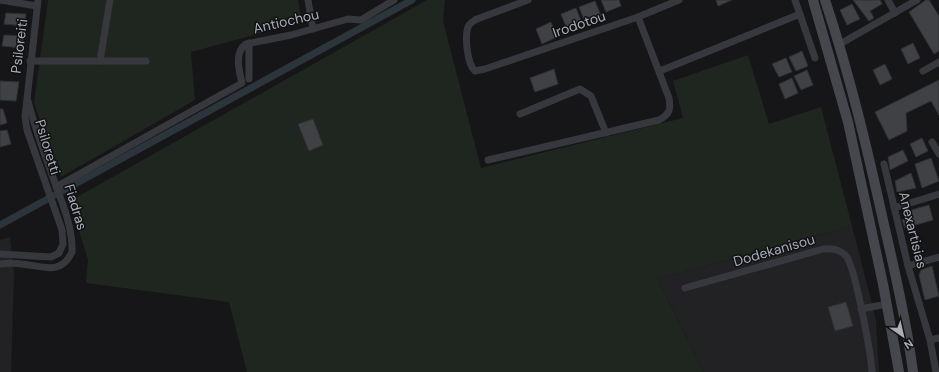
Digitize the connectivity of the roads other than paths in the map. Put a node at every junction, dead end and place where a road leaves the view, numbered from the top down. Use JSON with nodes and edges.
{"nodes":[{"id":1,"x":0,"y":0,"type":"edge"},
{"id":2,"x":110,"y":0,"type":"edge"},
{"id":3,"x":308,"y":0,"type":"edge"},
{"id":4,"x":394,"y":0,"type":"edge"},
{"id":5,"x":528,"y":0,"type":"edge"},
{"id":6,"x":679,"y":0,"type":"edge"},
{"id":7,"x":796,"y":0,"type":"edge"},
{"id":8,"x":813,"y":0,"type":"edge"},
{"id":9,"x":826,"y":0,"type":"edge"},
{"id":10,"x":888,"y":0,"type":"edge"},
{"id":11,"x":917,"y":0,"type":"edge"},
{"id":12,"x":38,"y":3,"type":"edge"},
{"id":13,"x":895,"y":13,"type":"junction"},
{"id":14,"x":800,"y":14,"type":"junction"},
{"id":15,"x":638,"y":17,"type":"junction"},
{"id":16,"x":312,"y":29,"type":"junction"},
{"id":17,"x":249,"y":43,"type":"junction"},
{"id":18,"x":840,"y":44,"type":"junction"},
{"id":19,"x":815,"y":58,"type":"dead end"},
{"id":20,"x":30,"y":61,"type":"junction"},
{"id":21,"x":100,"y":61,"type":"junction"},
{"id":22,"x":146,"y":61,"type":"dead end"},
{"id":23,"x":939,"y":62,"type":"edge"},
{"id":24,"x":660,"y":71,"type":"junction"},
{"id":25,"x":923,"y":71,"type":"dead end"},
{"id":26,"x":249,"y":79,"type":"dead end"},
{"id":27,"x":26,"y":95,"type":"junction"},
{"id":28,"x":520,"y":114,"type":"dead end"},
{"id":29,"x":606,"y":132,"type":"junction"},
{"id":30,"x":932,"y":142,"type":"dead end"},
{"id":31,"x":939,"y":154,"type":"edge"},
{"id":32,"x":488,"y":160,"type":"dead end"},
{"id":33,"x":884,"y":164,"type":"dead end"},
{"id":34,"x":57,"y":188,"type":"junction"},
{"id":35,"x":939,"y":194,"type":"edge"},
{"id":36,"x":894,"y":208,"type":"junction"},
{"id":37,"x":3,"y":254,"type":"edge"},
{"id":38,"x":939,"y":257,"type":"edge"},
{"id":39,"x":3,"y":264,"type":"edge"},
{"id":40,"x":908,"y":266,"type":"junction"},
{"id":41,"x":685,"y":288,"type":"dead end"},
{"id":42,"x":887,"y":304,"type":"junction"},
{"id":43,"x":861,"y":309,"type":"junction"},
{"id":44,"x":939,"y":338,"type":"edge"},
{"id":45,"x":930,"y":340,"type":"junction"},
{"id":46,"x":872,"y":372,"type":"edge"},
{"id":47,"x":899,"y":372,"type":"edge"},
{"id":48,"x":913,"y":372,"type":"edge"},
{"id":49,"x":936,"y":372,"type":"edge"}],
"edges":[{"from":1,"to":12,"type":"street"},
{"from":2,"to":21,"type":"street"},
{"from":3,"to":16,"type":"street"},
{"from":4,"to":16,"type":"street","name":"Antiochou"},
{"from":5,"to":15,"type":"street","name":"Irodotou"},
{"from":6,"to":15,"type":"street","name":"Irodotou"},
{"from":7,"to":14,"type":"street"},
{"from":8,"to":42,"type":"main road"},
{"from":9,"to":18,"type":"main road"},
{"from":10,"to":13,"type":"street"},
{"from":11,"to":13,"type":"street"},
{"from":12,"to":20,"type":"street","name":"Psiloreiti"},
{"from":13,"to":18,"type":"street"},
{"from":14,"to":19,"type":"street"},
{"from":14,"to":24,"type":"street"},
{"from":15,"to":24,"type":"street"},
{"from":16,"to":17,"type":"street","name":"Antiochou"},
{"from":17,"to":26,"type":"street","name":"Antiochou"},
{"from":17,"to":34,"type":"street","name":"Antiochou"},
{"from":18,"to":48,"type":"main road"},
{"from":20,"to":21,"type":"street"},
{"from":20,"to":27,"type":"street","name":"Psiloreiti"},
{"from":21,"to":22,"type":"street"},
{"from":23,"to":25,"type":"street"},
{"from":24,"to":29,"type":"street"},
{"from":27,"to":34,"type":"street","name":"Fiadras"},
{"from":27,"to":37,"type":"street","name":"Psiloretti"},
{"from":28,"to":29,"type":"street"},
{"from":29,"to":32,"type":"street"},
{"from":30,"to":31,"type":"street"},
{"from":33,"to":36,"type":"street","name":"Anexartisias"},
{"from":34,"to":39,"type":"street","name":"Fiadras"},
{"from":35,"to":36,"type":"street"},
{"from":36,"to":40,"type":"street","name":"Anexartisias"},
{"from":37,"to":39,"type":"street"},
{"from":38,"to":40,"type":"street"},
{"from":40,"to":45,"type":"street","name":"Anexartisias"},
{"from":41,"to":43,"type":"street","name":"Dodekanisou"},
{"from":42,"to":43,"type":"street"},
{"from":42,"to":47,"type":"main road"},
{"from":43,"to":46,"type":"street","name":"Dodekanisou"},
{"from":44,"to":45,"type":"street"},
{"from":45,"to":49,"type":"street","name":"Anexartisias"}]}
